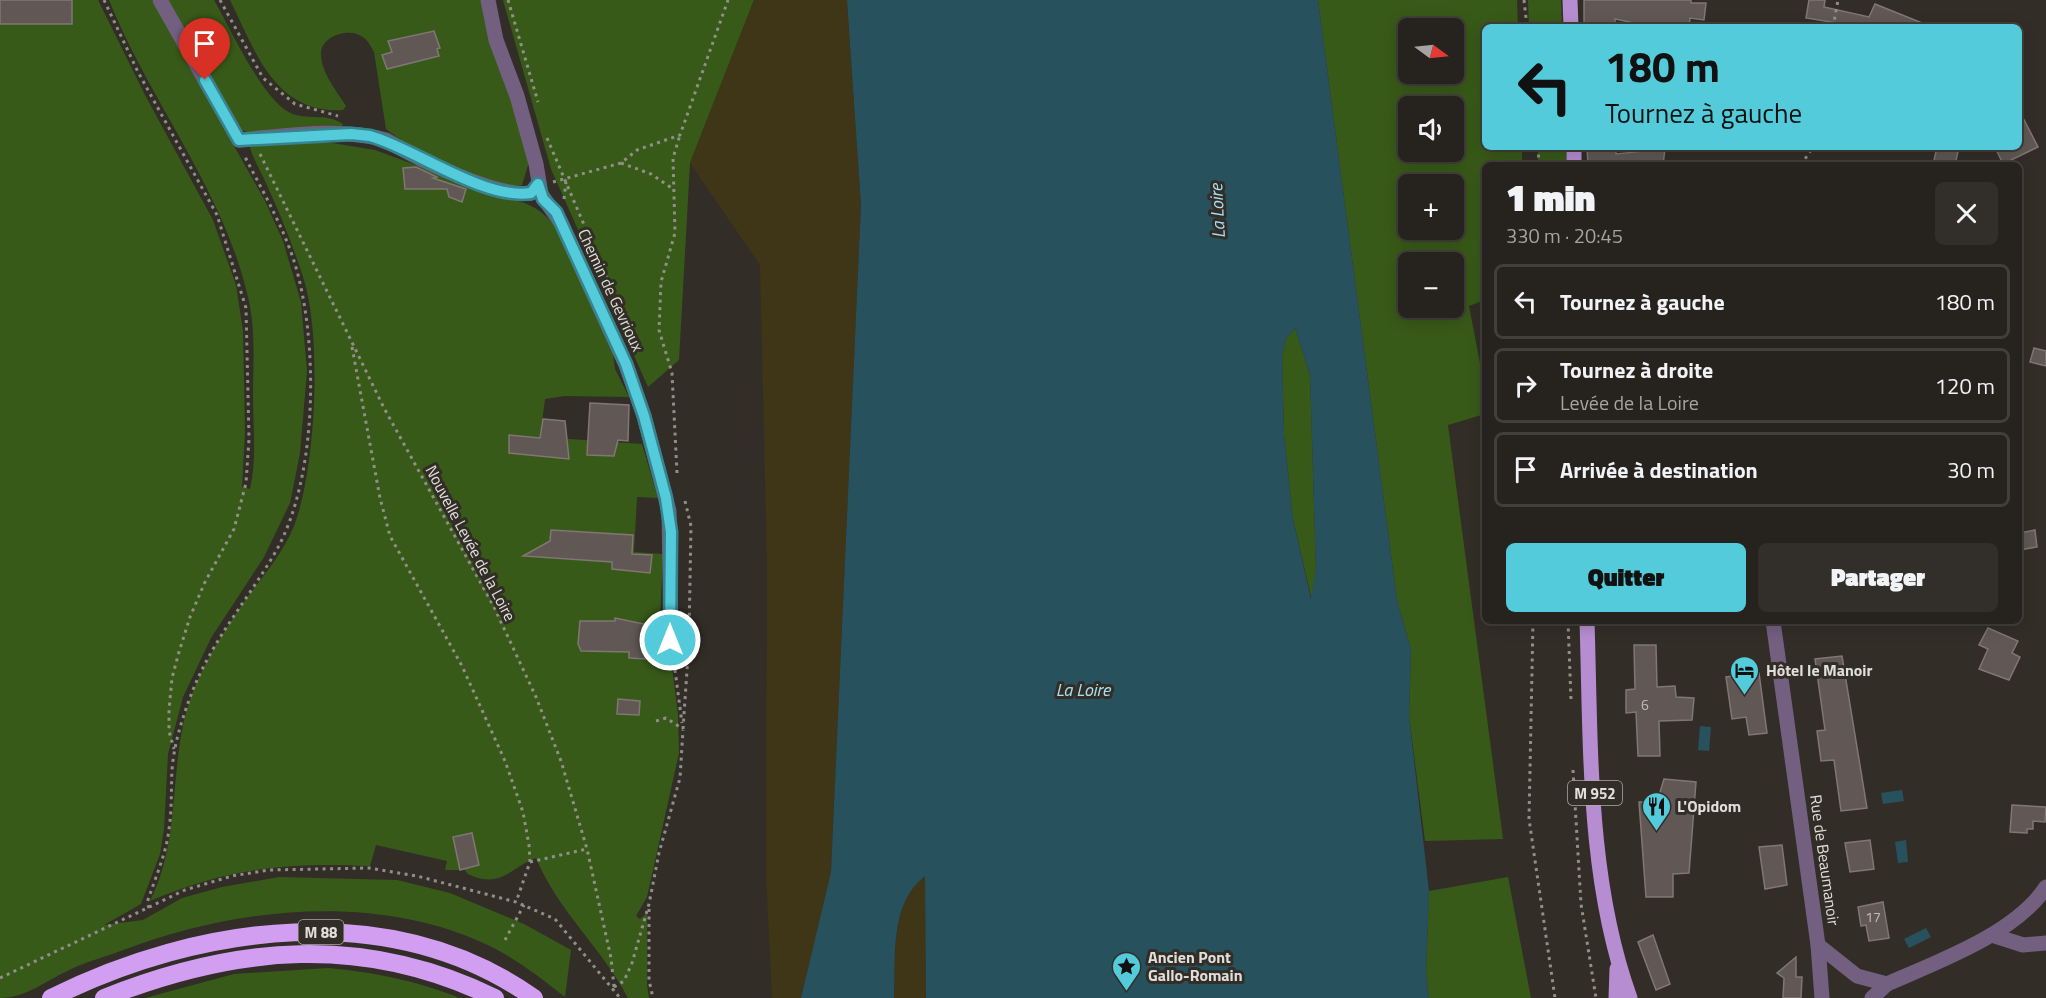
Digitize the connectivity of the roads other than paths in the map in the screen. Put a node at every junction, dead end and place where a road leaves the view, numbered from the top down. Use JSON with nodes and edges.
{"nodes":[{"id":1,"x":160,"y":0,"type":"edge"},
{"id":2,"x":488,"y":0,"type":"edge"},
{"id":3,"x":1570,"y":0,"type":"edge"},
{"id":4,"x":1571,"y":24,"type":"edge"},
{"id":5,"x":538,"y":184,"type":"junction"},
{"id":6,"x":1587,"y":624,"type":"edge"},
{"id":7,"x":1773,"y":624,"type":"edge"},
{"id":8,"x":670,"y":640,"type":"road end"},
{"id":9,"x":2046,"y":887,"type":"edge"},
{"id":10,"x":1992,"y":936,"type":"junction"},
{"id":11,"x":2046,"y":943,"type":"edge"},
{"id":12,"x":1818,"y":945,"type":"junction"},
{"id":13,"x":1617,"y":963,"type":"junction"},
{"id":14,"x":1887,"y":984,"type":"junction"},
{"id":15,"x":51,"y":998,"type":"edge"},
{"id":16,"x":104,"y":998,"type":"edge"},
{"id":17,"x":495,"y":998,"type":"edge"},
{"id":18,"x":534,"y":998,"type":"edge"},
{"id":19,"x":1616,"y":998,"type":"edge"},
{"id":20,"x":1630,"y":998,"type":"edge"},
{"id":21,"x":1822,"y":998,"type":"edge"},
{"id":22,"x":1872,"y":998,"type":"edge"}],
"edges":[{"from":1,"to":5,"type":"street"},
{"from":2,"to":5,"type":"street","name":"Chemin de Gevrioux"},
{"from":3,"to":4,"type":"main road"},
{"from":5,"to":8,"type":"street","name":"Chemin de Gevrioux"},
{"from":6,"to":13,"type":"main road","number":"M 952"},
{"from":7,"to":12,"type":"street","name":"Rue de Beaumanoir"},
{"from":9,"to":10,"type":"street"},
{"from":10,"to":11,"type":"street"},
{"from":10,"to":14,"type":"street"},
{"from":12,"to":14,"type":"street","name":"Rue de Beaumanoir"},
{"from":12,"to":21,"type":"street"},
{"from":13,"to":19,"type":"main road"},
{"from":13,"to":20,"type":"main road","number":"M 952"},
{"from":14,"to":22,"type":"street"},
{"from":15,"to":18,"type":"highway","number":"M 88"},
{"from":16,"to":17,"type":"highway","number":"M 88"}]}
